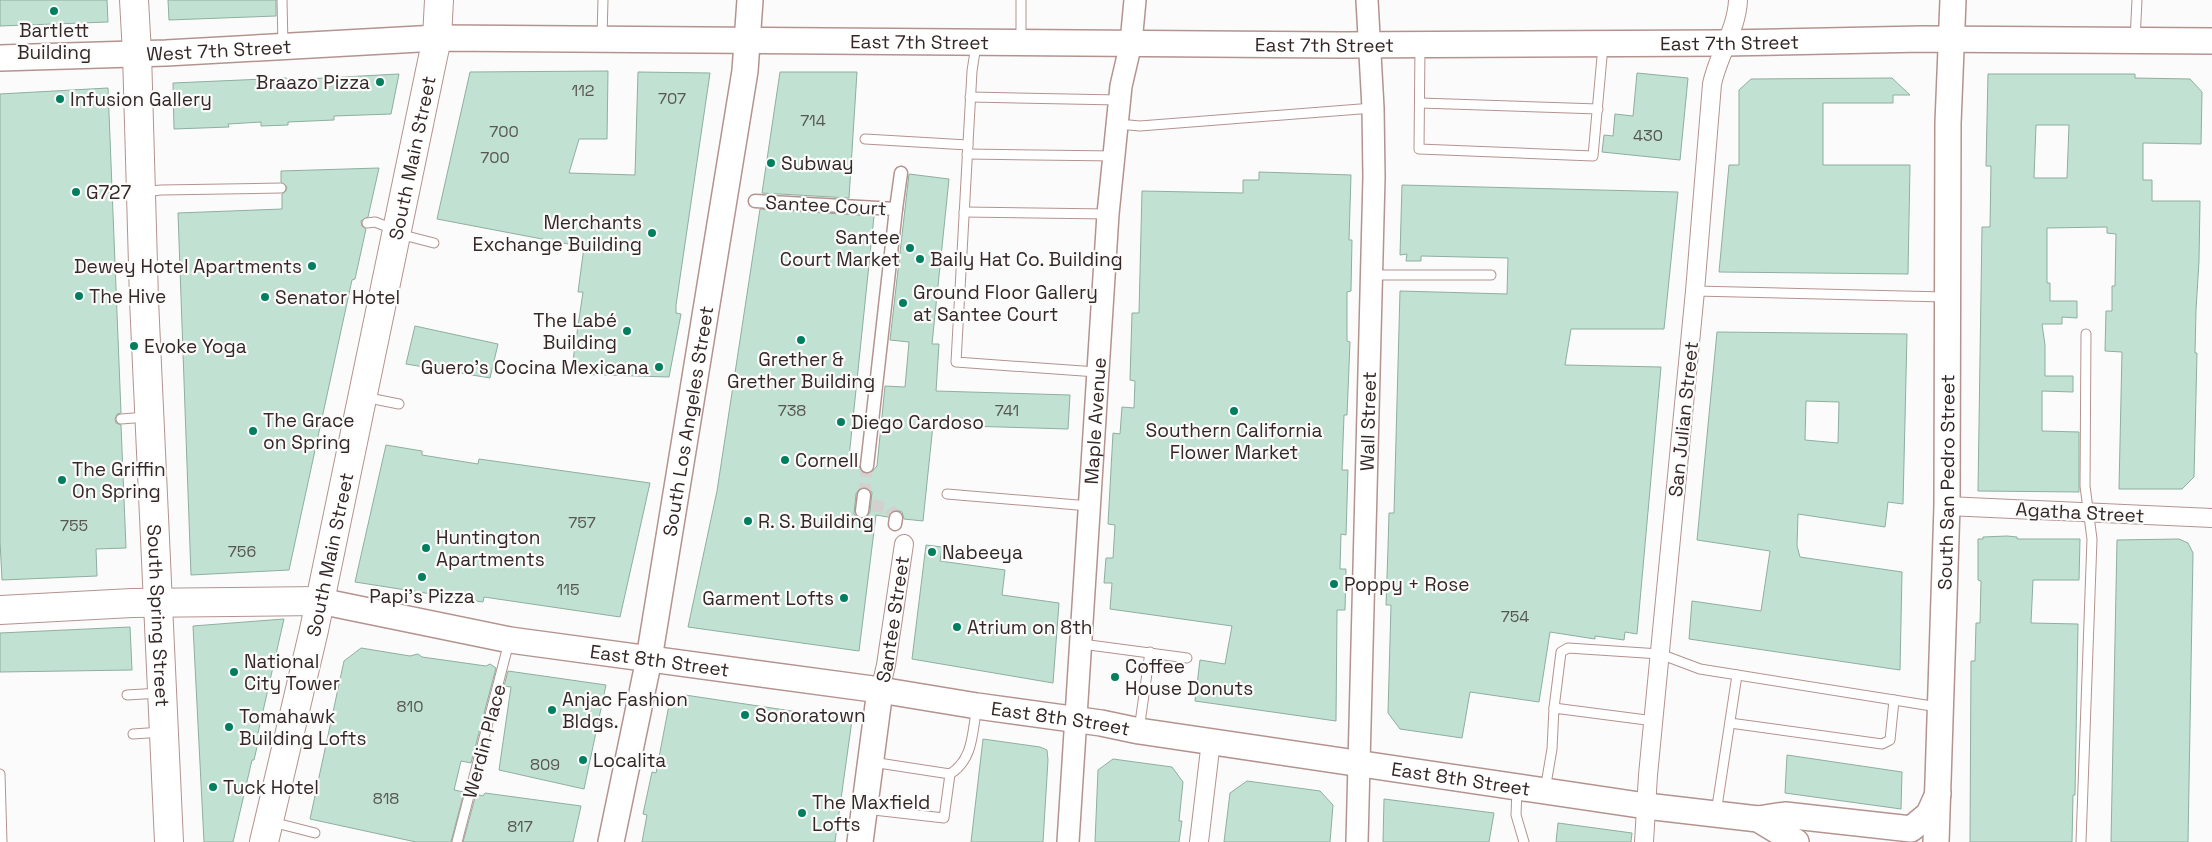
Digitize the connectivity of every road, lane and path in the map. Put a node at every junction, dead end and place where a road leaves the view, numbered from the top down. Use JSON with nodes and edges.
{"nodes":[{"id":1,"x":134,"y":0,"type":"edge"},
{"id":2,"x":282,"y":0,"type":"edge"},
{"id":3,"x":439,"y":0,"type":"edge"},
{"id":4,"x":603,"y":0,"type":"edge"},
{"id":5,"x":750,"y":0,"type":"edge"},
{"id":6,"x":1021,"y":0,"type":"edge"},
{"id":7,"x":1135,"y":0,"type":"edge"},
{"id":8,"x":1366,"y":0,"type":"edge"},
{"id":9,"x":1738,"y":0,"type":"edge"},
{"id":10,"x":1953,"y":0,"type":"edge"},
{"id":11,"x":2137,"y":0,"type":"edge"},
{"id":12,"x":436,"y":38,"type":"junction"},
{"id":13,"x":602,"y":39,"type":"junction"},
{"id":14,"x":747,"y":40,"type":"junction"},
{"id":15,"x":1952,"y":40,"type":"junction"},
{"id":16,"x":2135,"y":40,"type":"junction"},
{"id":17,"x":2212,"y":41,"type":"edge"},
{"id":18,"x":976,"y":42,"type":"junction"},
{"id":19,"x":1020,"y":43,"type":"junction"},
{"id":20,"x":1420,"y":43,"type":"junction"},
{"id":21,"x":1604,"y":43,"type":"junction"},
{"id":22,"x":1725,"y":43,"type":"junction"},
{"id":23,"x":1131,"y":44,"type":"junction"},
{"id":24,"x":1369,"y":44,"type":"junction"},
{"id":25,"x":283,"y":47,"type":"junction"},
{"id":26,"x":138,"y":53,"type":"junction"},
{"id":27,"x":0,"y":58,"type":"edge"},
{"id":28,"x":970,"y":97,"type":"junction"},
{"id":29,"x":1120,"y":100,"type":"junction"},
{"id":30,"x":1420,"y":103,"type":"junction"},
{"id":31,"x":1373,"y":108,"type":"junction"},
{"id":32,"x":1598,"y":109,"type":"junction"},
{"id":33,"x":1118,"y":124,"type":"junction"},
{"id":34,"x":864,"y":139,"type":"dead end"},
{"id":35,"x":967,"y":149,"type":"junction"},
{"id":36,"x":1115,"y":156,"type":"junction"},
{"id":37,"x":901,"y":173,"type":"dead end"},
{"id":38,"x":281,"y":188,"type":"dead end"},
{"id":39,"x":140,"y":192,"type":"junction"},
{"id":40,"x":755,"y":201,"type":"dead end"},
{"id":41,"x":896,"y":209,"type":"junction"},
{"id":42,"x":964,"y":212,"type":"junction"},
{"id":43,"x":1108,"y":214,"type":"junction"},
{"id":44,"x":367,"y":223,"type":"dead end"},
{"id":45,"x":396,"y":231,"type":"junction"},
{"id":46,"x":434,"y":243,"type":"dead end"},
{"id":47,"x":1370,"y":275,"type":"junction"},
{"id":48,"x":1491,"y":275,"type":"dead end"},
{"id":49,"x":1695,"y":291,"type":"junction"},
{"id":50,"x":1948,"y":297,"type":"junction"},
{"id":51,"x":2086,"y":334,"type":"dead end"},
{"id":52,"x":1097,"y":372,"type":"junction"},
{"id":53,"x":362,"y":397,"type":"junction"},
{"id":54,"x":398,"y":404,"type":"dead end"},
{"id":55,"x":150,"y":417,"type":"junction"},
{"id":56,"x":121,"y":419,"type":"dead end"},
{"id":57,"x":867,"y":466,"type":"tunnel mouth"},
{"id":58,"x":947,"y":494,"type":"dead end"},
{"id":59,"x":1089,"y":506,"type":"junction"},
{"id":60,"x":1947,"y":506,"type":"junction"},
{"id":61,"x":2087,"y":512,"type":"junction"},
{"id":62,"x":2212,"y":518,"type":"edge"},
{"id":63,"x":904,"y":544,"type":"dead end"},
{"id":64,"x":320,"y":601,"type":"junction"},
{"id":65,"x":159,"y":603,"type":"junction"},
{"id":66,"x":0,"y":610,"type":"edge"},
{"id":67,"x":510,"y":640,"type":"junction"},
{"id":68,"x":1082,"y":644,"type":"junction"},
{"id":69,"x":1150,"y":652,"type":"junction"},
{"id":70,"x":1660,"y":654,"type":"junction"},
{"id":71,"x":1187,"y":658,"type":"dead end"},
{"id":72,"x":649,"y":659,"type":"junction"},
{"id":73,"x":1736,"y":675,"type":"junction"},
{"id":74,"x":880,"y":690,"type":"junction"},
{"id":75,"x":163,"y":692,"type":"junction"},
{"id":76,"x":127,"y":695,"type":"dead end"},
{"id":77,"x":1894,"y":700,"type":"junction"},
{"id":78,"x":977,"y":706,"type":"junction"},
{"id":79,"x":1942,"y":707,"type":"junction"},
{"id":80,"x":1554,"y":708,"type":"junction"},
{"id":81,"x":1076,"y":719,"type":"junction"},
{"id":82,"x":1654,"y":721,"type":"junction"},
{"id":83,"x":1730,"y":723,"type":"junction"},
{"id":84,"x":1139,"y":731,"type":"junction"},
{"id":85,"x":165,"y":732,"type":"junction"},
{"id":86,"x":133,"y":734,"type":"dead end"},
{"id":87,"x":1211,"y":741,"type":"junction"},
{"id":88,"x":871,"y":761,"type":"junction"},
{"id":89,"x":1359,"y":763,"type":"junction"},
{"id":90,"x":0,"y":774,"type":"edge"},
{"id":91,"x":950,"y":774,"type":"junction"},
{"id":92,"x":1517,"y":786,"type":"junction"},
{"id":93,"x":1545,"y":791,"type":"junction"},
{"id":94,"x":1938,"y":794,"type":"junction"},
{"id":95,"x":1646,"y":806,"type":"junction"},
{"id":96,"x":865,"y":809,"type":"junction"},
{"id":97,"x":1716,"y":814,"type":"junction"},
{"id":98,"x":1758,"y":819,"type":"junction"},
{"id":99,"x":267,"y":831,"type":"edge"},
{"id":100,"x":315,"y":833,"type":"dead end"},
{"id":101,"x":2,"y":842,"type":"edge"},
{"id":102,"x":169,"y":842,"type":"edge"},
{"id":103,"x":457,"y":842,"type":"edge"},
{"id":104,"x":611,"y":842,"type":"edge"},
{"id":105,"x":860,"y":842,"type":"edge"},
{"id":106,"x":1068,"y":842,"type":"edge"},
{"id":107,"x":1199,"y":842,"type":"edge"},
{"id":108,"x":1357,"y":842,"type":"edge"},
{"id":109,"x":1524,"y":842,"type":"edge"},
{"id":110,"x":1644,"y":842,"type":"edge"},
{"id":111,"x":1796,"y":842,"type":"edge"},
{"id":112,"x":1936,"y":842,"type":"edge"},
{"id":113,"x":2081,"y":842,"type":"edge"}],
"edges":[{"from":1,"to":26,"type":"main road","name":"South Spring Street"},
{"from":2,"to":25,"type":"lane"},
{"from":3,"to":12,"type":"main road","name":"South Main Street"},
{"from":4,"to":13,"type":"lane"},
{"from":5,"to":14,"type":"main road","name":"South Los Angeles Street"},
{"from":6,"to":19,"type":"lane"},
{"from":7,"to":23,"type":"street","name":"Maple Avenue"},
{"from":8,"to":24,"type":"street","name":"Wall Street"},
{"from":9,"to":22,"type":"street","name":"San Julian Street"},
{"from":10,"to":15,"type":"main road"},
{"from":11,"to":16,"type":"lane"},
{"from":12,"to":13,"type":"main road","name":"East 7th Street"},
{"from":12,"to":25,"type":"main road","name":"West 7th Street"},
{"from":12,"to":45,"type":"main road","name":"South Main Street"},
{"from":13,"to":14,"type":"main road","name":"East 7th Street"},
{"from":14,"to":18,"type":"main road","name":"East 7th Street"},
{"from":14,"to":72,"type":"main road","name":"South Los Angeles Street"},
{"from":15,"to":16,"type":"main road","name":"East 7th Street"},
{"from":15,"to":22,"type":"main road","name":"East 7th Street"},
{"from":15,"to":50,"type":"main road","name":"South San Pedro Street"},
{"from":16,"to":17,"type":"main road","name":"East 7th Street"},
{"from":18,"to":19,"type":"main road","name":"East 7th Street"},
{"from":18,"to":28,"type":"lane"},
{"from":19,"to":23,"type":"main road","name":"East 7th Street"},
{"from":20,"to":21,"type":"main road","name":"East 7th Street"},
{"from":20,"to":24,"type":"main road","name":"East 7th Street"},
{"from":20,"to":30,"type":"lane"},
{"from":21,"to":22,"type":"main road","name":"East 7th Street"},
{"from":21,"to":32,"type":"lane"},
{"from":22,"to":49,"type":"street","name":"San Julian Street"},
{"from":23,"to":24,"type":"main road","name":"East 7th Street"},
{"from":23,"to":29,"type":"street","name":"Maple Avenue"},
{"from":24,"to":31,"type":"street","name":"Wall Street"},
{"from":25,"to":26,"type":"main road","name":"West 7th Street"},
{"from":26,"to":27,"type":"main road","name":"West 7th Street"},
{"from":26,"to":39,"type":"main road","name":"South Spring Street"},
{"from":28,"to":29,"type":"lane"},
{"from":28,"to":35,"type":"lane"},
{"from":29,"to":33,"type":"street","name":"Maple Avenue"},
{"from":30,"to":32,"type":"lane"},
{"from":30,"to":32,"type":"lane"},
{"from":31,"to":33,"type":"lane"},
{"from":31,"to":47,"type":"street","name":"Wall Street"},
{"from":33,"to":36,"type":"street","name":"Maple Avenue"},
{"from":34,"to":35,"type":"lane"},
{"from":35,"to":36,"type":"lane"},
{"from":35,"to":42,"type":"lane"},
{"from":36,"to":43,"type":"street","name":"Maple Avenue"},
{"from":37,"to":41,"type":"street","name":"Santee Court"},
{"from":38,"to":39,"type":"lane"},
{"from":39,"to":55,"type":"main road","name":"South Spring Street"},
{"from":40,"to":41,"type":"street","name":"Santee Court"},
{"from":41,"to":57,"type":"street","name":"Santee Court"},
{"from":42,"to":43,"type":"lane"},
{"from":42,"to":52,"type":"lane"},
{"from":43,"to":52,"type":"street","name":"Maple Avenue"},
{"from":44,"to":45,"type":"lane"},
{"from":45,"to":46,"type":"lane"},
{"from":45,"to":53,"type":"main road","name":"South Main Street"},
{"from":47,"to":48,"type":"lane"},
{"from":47,"to":89,"type":"street","name":"Wall Street"},
{"from":49,"to":50,"type":"lane"},
{"from":49,"to":70,"type":"street","name":"San Julian Street"},
{"from":50,"to":60,"type":"main road","name":"South San Pedro Street"},
{"from":51,"to":61,"type":"lane"},
{"from":52,"to":59,"type":"street","name":"Maple Avenue"},
{"from":53,"to":54,"type":"lane"},
{"from":53,"to":64,"type":"main road","name":"South Main Street"},
{"from":55,"to":56,"type":"lane"},
{"from":55,"to":65,"type":"main road","name":"South Spring Street"},
{"from":58,"to":59,"type":"lane"},
{"from":59,"to":68,"type":"street","name":"Maple Avenue"},
{"from":60,"to":61,"type":"street","name":"Agatha Street"},
{"from":60,"to":79,"type":"main road","name":"South San Pedro Street"},
{"from":61,"to":62,"type":"street","name":"Agatha Street"},
{"from":61,"to":113,"type":"lane"},
{"from":63,"to":74,"type":"street","name":"Santee Street"},
{"from":64,"to":65,"type":"main road"},
{"from":64,"to":67,"type":"main road","name":"East 8th Street"},
{"from":64,"to":99,"type":"main road","name":"South Main Street"},
{"from":65,"to":66,"type":"main road"},
{"from":65,"to":75,"type":"main road","name":"South Spring Street"},
{"from":67,"to":72,"type":"main road","name":"East 8th Street"},
{"from":67,"to":103,"type":"lane","name":"Werdin Place"},
{"from":68,"to":69,"type":"lane"},
{"from":68,"to":81,"type":"street","name":"Maple Avenue"},
{"from":69,"to":71,"type":"lane"},
{"from":69,"to":84,"type":"lane"},
{"from":70,"to":73,"type":"lane"},
{"from":70,"to":80,"type":"lane"},
{"from":70,"to":82,"type":"street","name":"San Julian Street"},
{"from":72,"to":74,"type":"main road","name":"East 8th Street"},
{"from":72,"to":104,"type":"main road","name":"South Los Angeles Street"},
{"from":73,"to":77,"type":"lane"},
{"from":73,"to":83,"type":"lane"},
{"from":74,"to":78,"type":"main road","name":"East 8th Street"},
{"from":74,"to":88,"type":"main road","name":"Santee Street"},
{"from":75,"to":76,"type":"lane"},
{"from":75,"to":85,"type":"main road","name":"South Spring Street"},
{"from":77,"to":79,"type":"lane"},
{"from":77,"to":83,"type":"lane"},
{"from":78,"to":81,"type":"main road","name":"East 8th Street"},
{"from":78,"to":91,"type":"lane"},
{"from":79,"to":94,"type":"main road","name":"South San Pedro Street"},
{"from":80,"to":82,"type":"lane"},
{"from":80,"to":93,"type":"lane"},
{"from":81,"to":84,"type":"main road","name":"East 8th Street"},
{"from":81,"to":106,"type":"street","name":"Maple Avenue"},
{"from":82,"to":95,"type":"street","name":"San Julian Street"},
{"from":83,"to":97,"type":"lane"},
{"from":84,"to":87,"type":"main road","name":"East 8th Street"},
{"from":85,"to":86,"type":"lane"},
{"from":85,"to":102,"type":"main road","name":"South Spring Street"},
{"from":87,"to":89,"type":"main road","name":"East 8th Street"},
{"from":87,"to":107,"type":"street"},
{"from":88,"to":91,"type":"lane"},
{"from":88,"to":96,"type":"main road","name":"Santee Street"},
{"from":89,"to":92,"type":"main road","name":"East 8th Street"},
{"from":89,"to":108,"type":"street","name":"Wall Street"},
{"from":90,"to":101,"type":"lane"},
{"from":91,"to":96,"type":"lane"},
{"from":92,"to":93,"type":"main road","name":"East 8th Street"},
{"from":92,"to":109,"type":"lane"},
{"from":93,"to":95,"type":"main road","name":"East 8th Street"},
{"from":94,"to":98,"type":"main road"},
{"from":94,"to":112,"type":"main road","name":"South San Pedro Street"},
{"from":95,"to":97,"type":"main road","name":"East 8th Street"},
{"from":95,"to":110,"type":"street","name":"San Julian Street"},
{"from":96,"to":105,"type":"main road","name":"Santee Street"},
{"from":97,"to":98,"type":"main road","name":"East 8th Street"},
{"from":98,"to":111,"type":"main road","name":"East 8th Street"},
{"from":99,"to":100,"type":"lane"}]}
